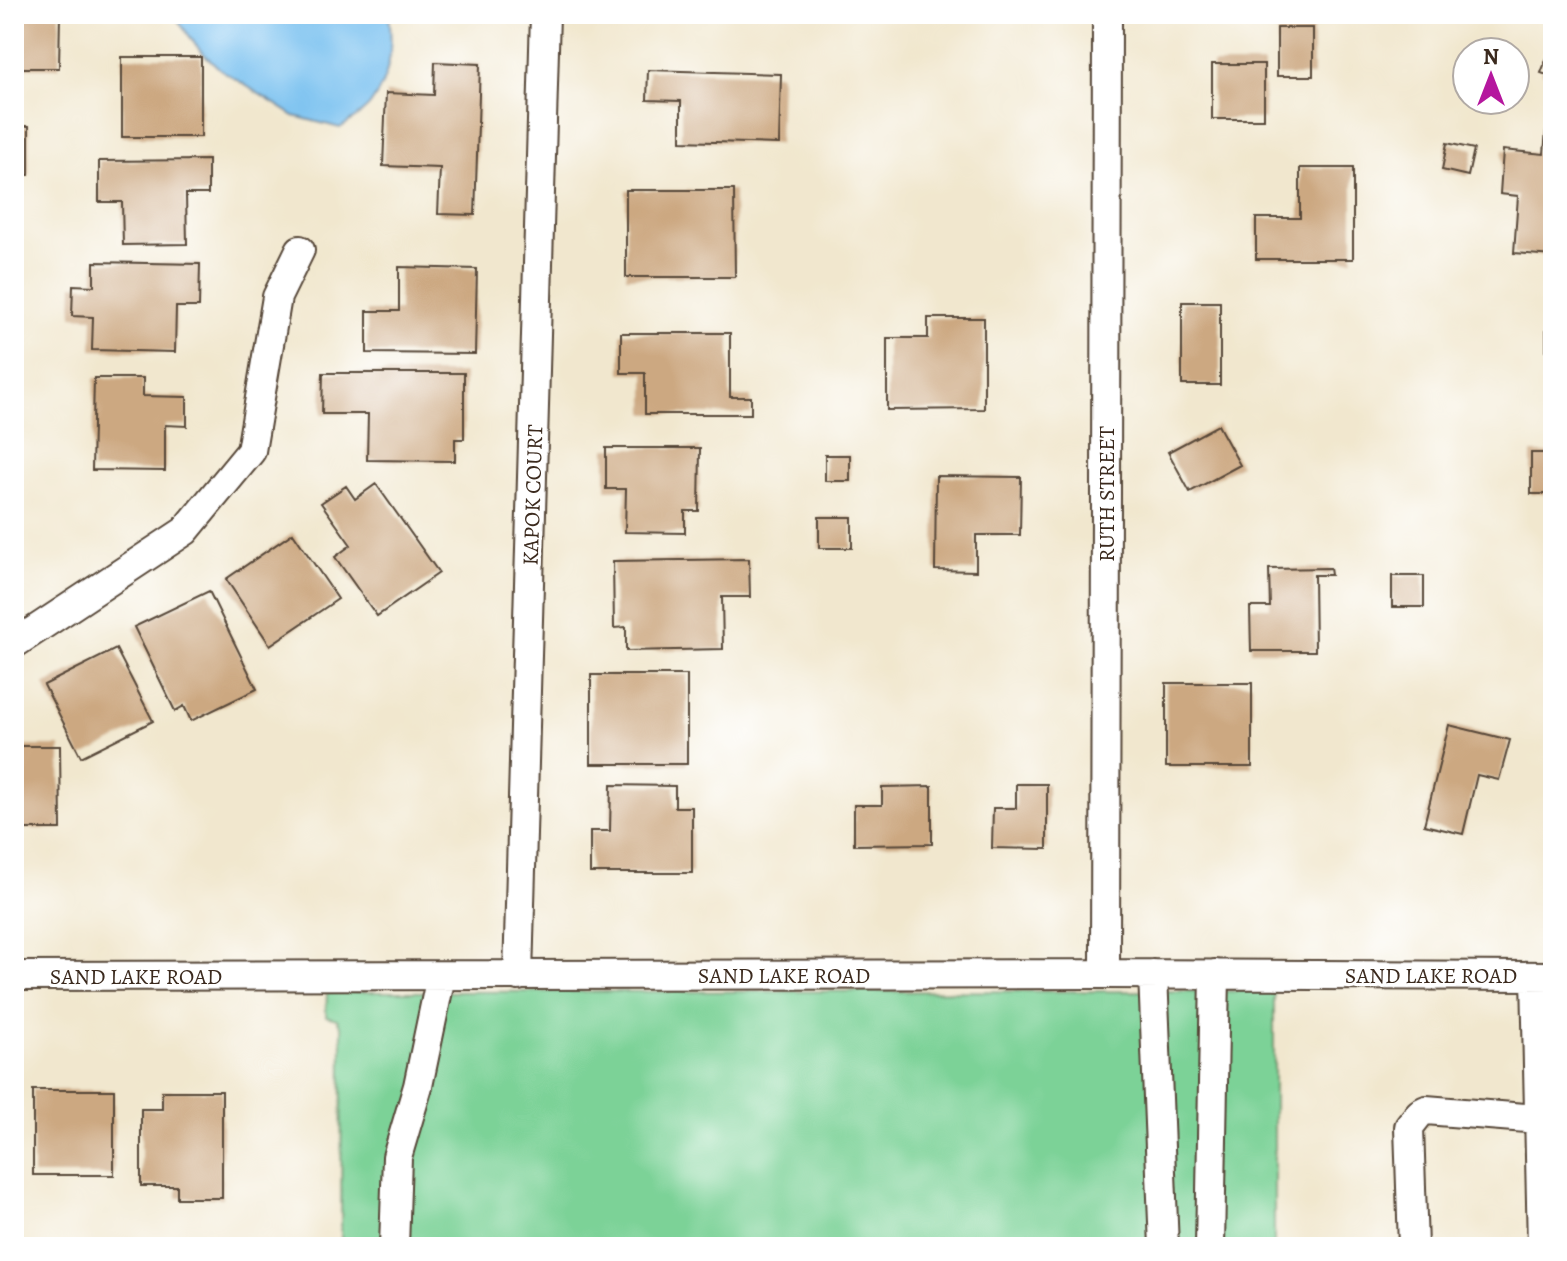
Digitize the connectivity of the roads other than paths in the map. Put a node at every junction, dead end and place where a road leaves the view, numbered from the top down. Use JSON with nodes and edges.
{"nodes":[{"id":1,"x":545,"y":14,"type":"edge"},
{"id":2,"x":1107,"y":14,"type":"edge"},
{"id":3,"x":300,"y":250,"type":"dead end"},
{"id":4,"x":14,"y":644,"type":"edge"},
{"id":5,"x":1105,"y":974,"type":"junction"},
{"id":6,"x":1153,"y":974,"type":"junction"},
{"id":7,"x":1215,"y":974,"type":"junction"},
{"id":8,"x":14,"y":976,"type":"edge"},
{"id":9,"x":441,"y":976,"type":"junction"},
{"id":10,"x":518,"y":976,"type":"junction"},
{"id":11,"x":1544,"y":976,"type":"edge"},
{"id":12,"x":1538,"y":1119,"type":"junction"},
{"id":13,"x":394,"y":1247,"type":"edge"},
{"id":14,"x":1164,"y":1247,"type":"edge"},
{"id":15,"x":1210,"y":1247,"type":"edge"},
{"id":16,"x":1413,"y":1247,"type":"edge"},
{"id":17,"x":1542,"y":1247,"type":"edge"}],
"edges":[{"from":1,"to":10,"type":"street","name":"KAPOK COURT"},
{"from":2,"to":5,"type":"street","name":"RUTH STREET"},
{"from":3,"to":4,"type":"street"},
{"from":5,"to":6,"type":"street","name":"SAND LAKE ROAD"},
{"from":5,"to":10,"type":"street","name":"SAND LAKE ROAD"},
{"from":6,"to":7,"type":"street","name":"SAND LAKE ROAD"},
{"from":6,"to":14,"type":"street"},
{"from":7,"to":11,"type":"street","name":"SAND LAKE ROAD"},
{"from":7,"to":15,"type":"street"},
{"from":8,"to":9,"type":"street","name":"SAND LAKE ROAD"},
{"from":9,"to":10,"type":"street","name":"SAND LAKE ROAD"},
{"from":9,"to":13,"type":"street"},
{"from":11,"to":12,"type":"street"},
{"from":12,"to":16,"type":"street"},
{"from":12,"to":17,"type":"street"}]}
